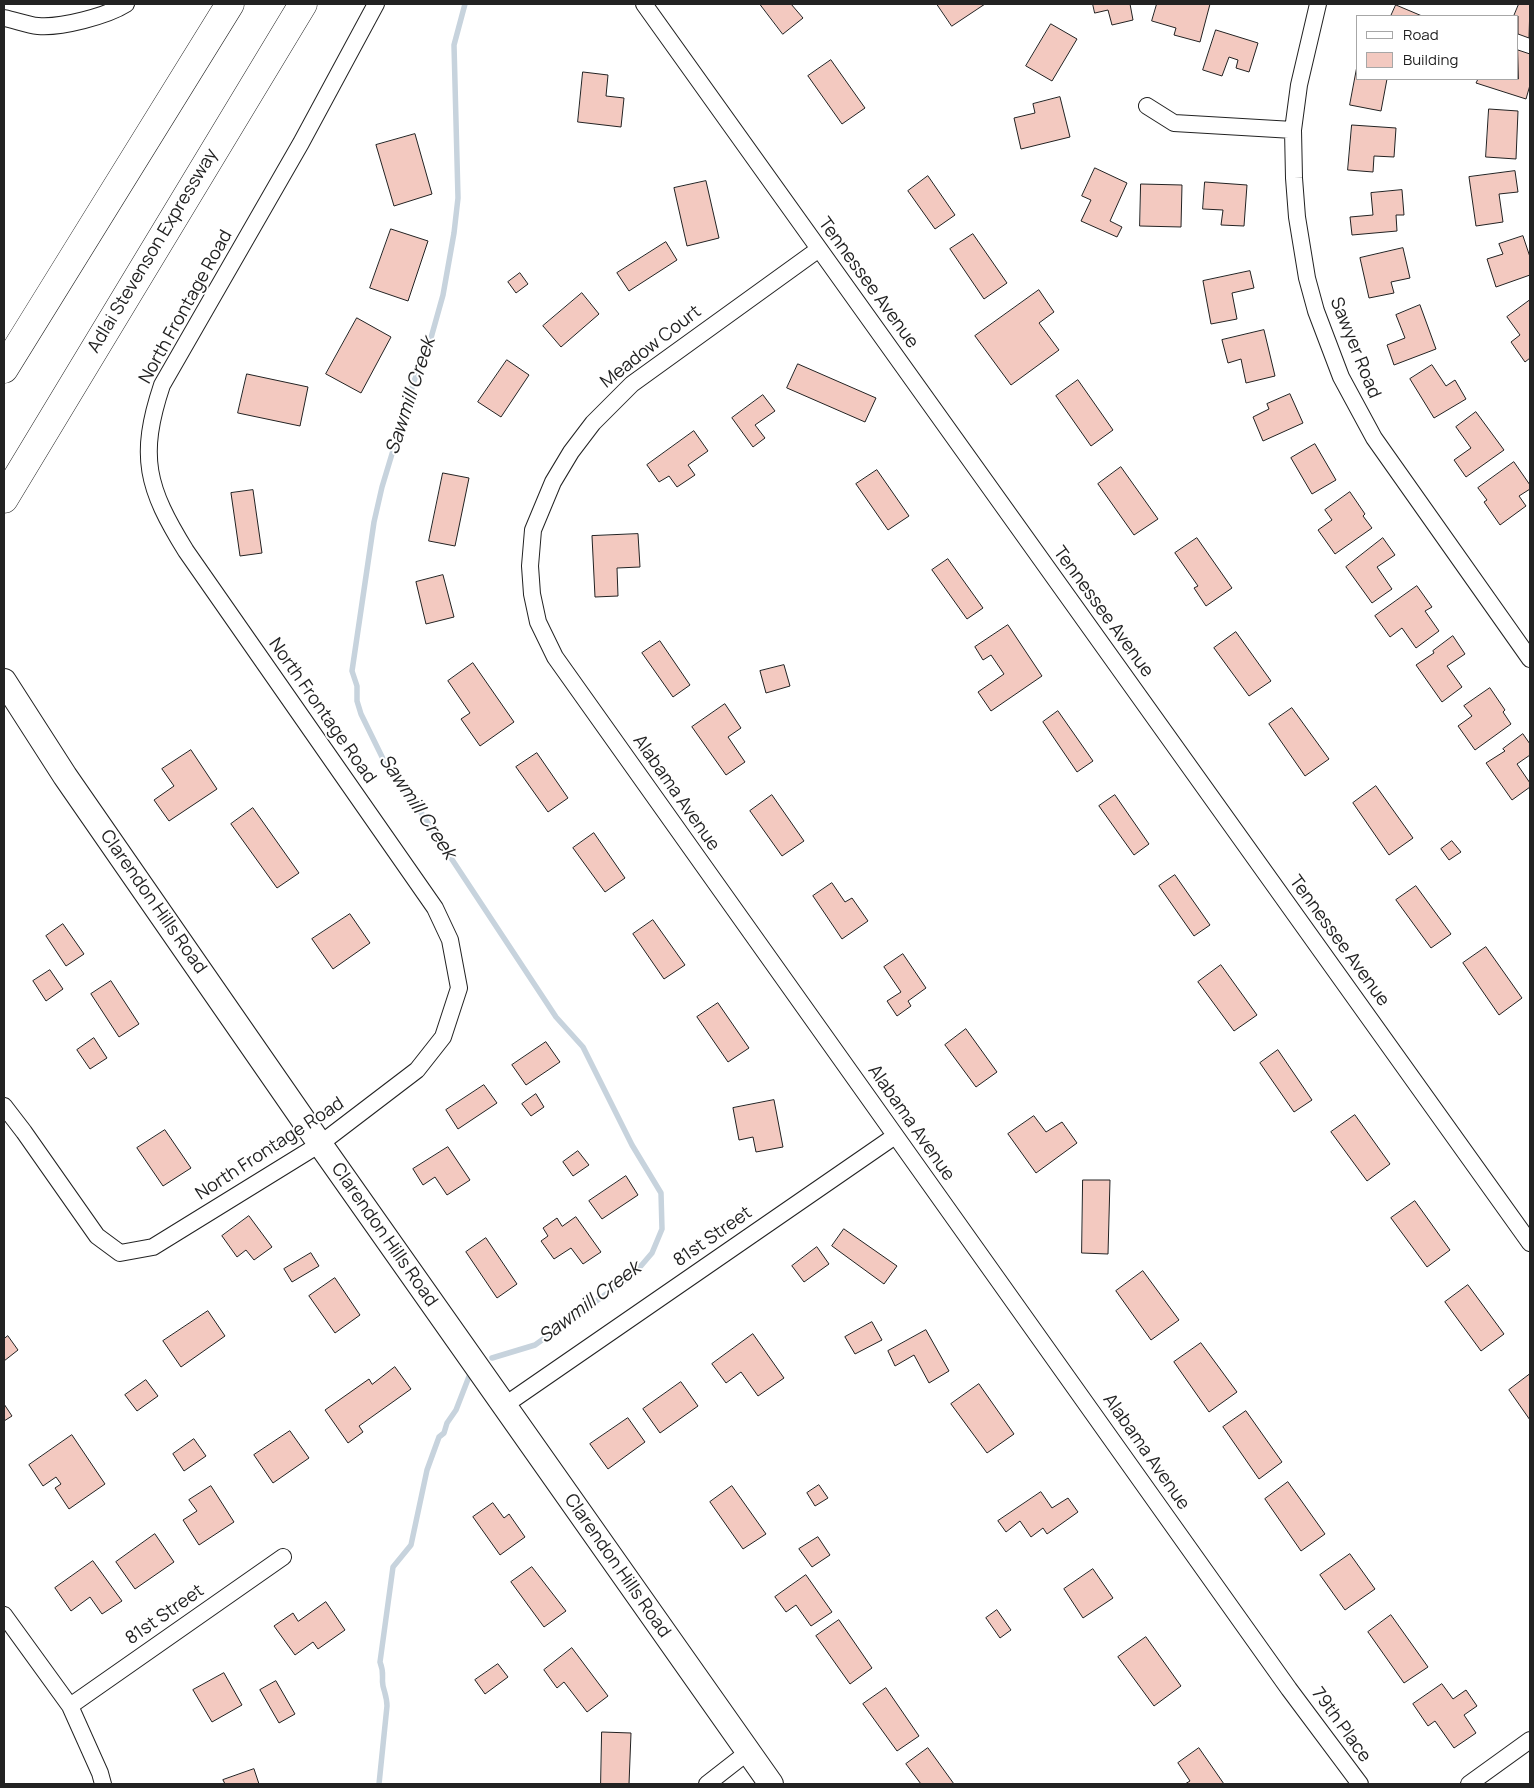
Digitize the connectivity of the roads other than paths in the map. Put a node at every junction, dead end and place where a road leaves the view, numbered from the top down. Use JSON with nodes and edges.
{"nodes":[{"id":1,"x":126,"y":4,"type":"edge"},
{"id":2,"x":230,"y":4,"type":"edge"},
{"id":3,"x":303,"y":4,"type":"edge"},
{"id":4,"x":376,"y":4,"type":"edge"},
{"id":5,"x":644,"y":4,"type":"edge"},
{"id":6,"x":1318,"y":4,"type":"edge"},
{"id":7,"x":4,"y":18,"type":"edge"},
{"id":8,"x":1147,"y":106,"type":"dead end"},
{"id":9,"x":1293,"y":130,"type":"junction"},
{"id":10,"x":819,"y":249,"type":"junction"},
{"id":11,"x":4,"y":369,"type":"edge"},
{"id":12,"x":4,"y":499,"type":"edge"},
{"id":13,"x":530,"y":566,"type":"joint"},
{"id":14,"x":1530,"y":659,"type":"edge"},
{"id":15,"x":4,"y":681,"type":"edge"},
{"id":16,"x":4,"y":1106,"type":"edge"},
{"id":17,"x":896,"y":1136,"type":"junction"},
{"id":18,"x":320,"y":1144,"type":"junction"},
{"id":19,"x":1530,"y":1243,"type":"edge"},
{"id":20,"x":505,"y":1405,"type":"junction"},
{"id":21,"x":283,"y":1558,"type":"dead end"},
{"id":22,"x":4,"y":1615,"type":"edge"},
{"id":23,"x":1290,"y":1689,"type":"joint"},
{"id":24,"x":70,"y":1706,"type":"junction"},
{"id":25,"x":1530,"y":1740,"type":"edge"},
{"id":26,"x":748,"y":1752,"type":"junction"},
{"id":27,"x":103,"y":1784,"type":"edge"},
{"id":28,"x":707,"y":1784,"type":"edge"},
{"id":29,"x":771,"y":1784,"type":"edge"},
{"id":30,"x":1360,"y":1784,"type":"edge"},
{"id":31,"x":1469,"y":1784,"type":"edge"}],
"edges":[{"from":1,"to":7,"type":"street"},
{"from":2,"to":11,"type":"highway"},
{"from":3,"to":12,"type":"highway","name":"Adlai Stevenson Expressway"},
{"from":4,"to":18,"type":"street","name":"North Frontage Road"},
{"from":5,"to":10,"type":"street","name":"Tennessee Avenue"},
{"from":6,"to":9,"type":"street","name":"Sawyer Road"},
{"from":8,"to":9,"type":"street"},
{"from":9,"to":14,"type":"street","name":"Sawyer Road"},
{"from":10,"to":13,"type":"street","name":"Meadow Court"},
{"from":10,"to":19,"type":"street","name":"Tennessee Avenue"},
{"from":13,"to":17,"type":"street","name":"Alabama Avenue"},
{"from":15,"to":18,"type":"street","name":"Clarendon Hills Road"},
{"from":16,"to":18,"type":"street","name":"North Frontage Road"},
{"from":17,"to":20,"type":"street","name":"81st Street"},
{"from":17,"to":23,"type":"street","name":"Alabama Avenue"},
{"from":18,"to":20,"type":"street","name":"Clarendon Hills Road"},
{"from":20,"to":26,"type":"street","name":"Clarendon Hills Road"},
{"from":21,"to":24,"type":"street","name":"81st Street"},
{"from":22,"to":24,"type":"street"},
{"from":23,"to":30,"type":"street","name":"79th Place"},
{"from":24,"to":27,"type":"street"},
{"from":25,"to":31,"type":"street"},
{"from":26,"to":28,"type":"street"},
{"from":26,"to":29,"type":"street","name":"Clarendon Hills Road"}]}
